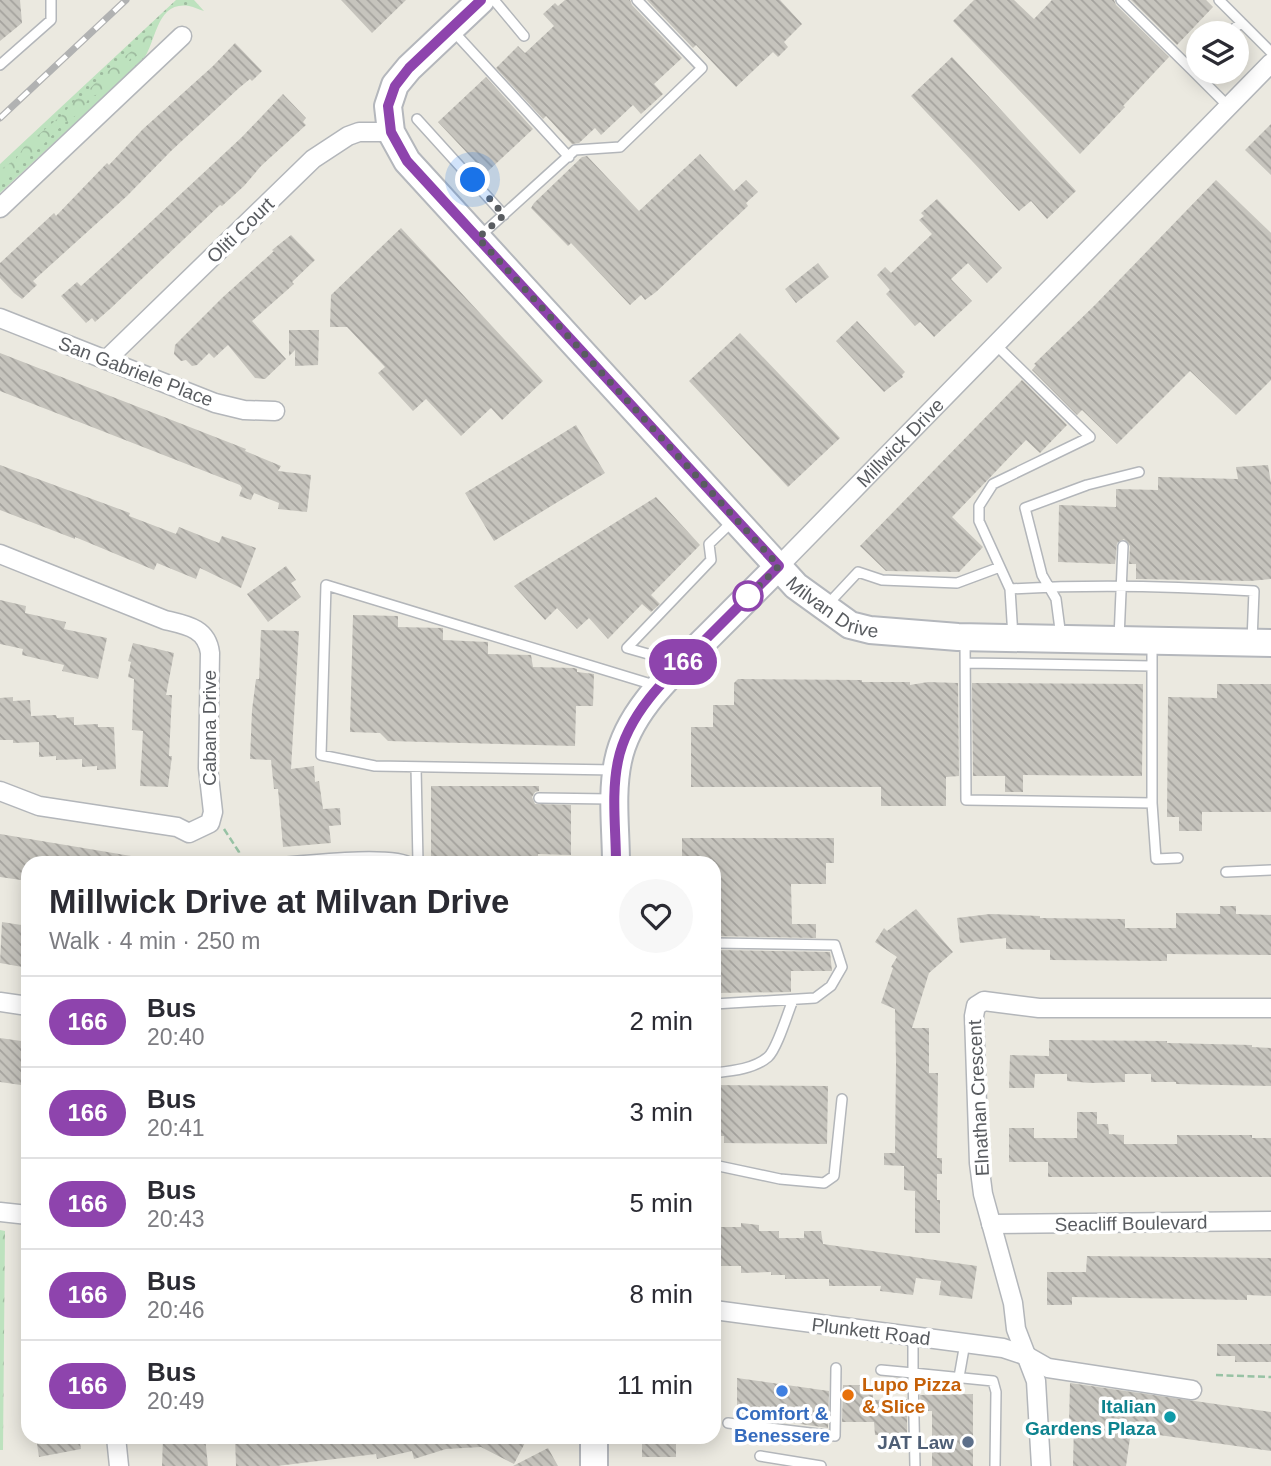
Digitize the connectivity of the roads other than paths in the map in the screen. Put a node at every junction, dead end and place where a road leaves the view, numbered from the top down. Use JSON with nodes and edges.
{"nodes":[{"id":1,"x":51,"y":0,"type":"edge"},
{"id":2,"x":481,"y":0,"type":"edge"},
{"id":3,"x":494,"y":0,"type":"edge"},
{"id":4,"x":638,"y":0,"type":"edge"},
{"id":5,"x":1121,"y":0,"type":"edge"},
{"id":6,"x":1219,"y":0,"type":"edge"},
{"id":7,"x":1240,"y":21,"type":"edge"},
{"id":8,"x":451,"y":29,"type":"junction"},
{"id":9,"x":1249,"y":30,"type":"edge"},
{"id":10,"x":182,"y":36,"type":"dead end"},
{"id":11,"x":524,"y":36,"type":"dead end"},
{"id":12,"x":1271,"y":52,"type":"edge"},
{"id":13,"x":1186,"y":59,"type":"edge"},
{"id":14,"x":1271,"y":63,"type":"edge"},
{"id":15,"x":0,"y":65,"type":"edge"},
{"id":16,"x":1209,"y":84,"type":"edge"},
{"id":17,"x":1227,"y":106,"type":"junction"},
{"id":18,"x":417,"y":119,"type":"dead end"},
{"id":19,"x":391,"y":132,"type":"junction"},
{"id":20,"x":569,"y":157,"type":"junction"},
{"id":21,"x":0,"y":208,"type":"edge"},
{"id":22,"x":504,"y":215,"type":"junction"},
{"id":23,"x":478,"y":238,"type":"junction"},
{"id":24,"x":0,"y":318,"type":"edge"},
{"id":25,"x":996,"y":345,"type":"junction"},
{"id":26,"x":106,"y":360,"type":"junction"},
{"id":27,"x":275,"y":411,"type":"dead end"},
{"id":28,"x":1139,"y":472,"type":"dead end"},
{"id":29,"x":736,"y":519,"type":"junction"},
{"id":30,"x":1123,"y":546,"type":"dead end"},
{"id":31,"x":0,"y":554,"type":"edge"},
{"id":32,"x":779,"y":566,"type":"junction"},
{"id":33,"x":1000,"y":567,"type":"junction"},
{"id":34,"x":1050,"y":587,"type":"junction"},
{"id":35,"x":1121,"y":587,"type":"junction"},
{"id":36,"x":1010,"y":589,"type":"junction"},
{"id":37,"x":825,"y":608,"type":"junction"},
{"id":38,"x":965,"y":637,"type":"junction"},
{"id":39,"x":1013,"y":637,"type":"junction"},
{"id":40,"x":1061,"y":639,"type":"junction"},
{"id":41,"x":1119,"y":640,"type":"junction"},
{"id":42,"x":1262,"y":643,"type":"edge"},
{"id":43,"x":1152,"y":654,"type":"junction"},
{"id":44,"x":965,"y":663,"type":"junction"},
{"id":45,"x":681,"y":664,"type":"junction"},
{"id":46,"x":659,"y":687,"type":"junction"},
{"id":47,"x":416,"y":767,"type":"junction"},
{"id":48,"x":617,"y":770,"type":"junction"},
{"id":49,"x":0,"y":791,"type":"edge"},
{"id":50,"x":539,"y":798,"type":"dead end"},
{"id":51,"x":615,"y":799,"type":"junction"},
{"id":52,"x":1152,"y":803,"type":"junction"},
{"id":53,"x":418,"y":856,"type":"edge"},
{"id":54,"x":616,"y":856,"type":"edge"},
{"id":55,"x":1178,"y":858,"type":"dead end"},
{"id":56,"x":1271,"y":870,"type":"edge"},
{"id":57,"x":1226,"y":873,"type":"dead end"},
{"id":58,"x":721,"y":943,"type":"edge"},
{"id":59,"x":793,"y":1000,"type":"junction"},
{"id":60,"x":0,"y":1002,"type":"edge"},
{"id":61,"x":721,"y":1004,"type":"edge"},
{"id":62,"x":21,"y":1005,"type":"edge"},
{"id":63,"x":1271,"y":1008,"type":"edge"},
{"id":64,"x":721,"y":1072,"type":"edge"},
{"id":65,"x":842,"y":1099,"type":"dead end"},
{"id":66,"x":721,"y":1166,"type":"edge"},
{"id":67,"x":0,"y":1212,"type":"edge"},
{"id":68,"x":21,"y":1214,"type":"edge"},
{"id":69,"x":1271,"y":1220,"type":"edge"},
{"id":70,"x":991,"y":1224,"type":"junction"},
{"id":71,"x":721,"y":1311,"type":"edge"},
{"id":72,"x":912,"y":1336,"type":"junction"},
{"id":73,"x":965,"y":1343,"type":"junction"},
{"id":74,"x":1027,"y":1356,"type":"junction"},
{"id":75,"x":836,"y":1368,"type":"dead end"},
{"id":76,"x":881,"y":1370,"type":"dead end"},
{"id":77,"x":913,"y":1373,"type":"junction"},
{"id":78,"x":959,"y":1377,"type":"junction"},
{"id":79,"x":1192,"y":1390,"type":"dead end"},
{"id":80,"x":728,"y":1423,"type":"dead end"},
{"id":81,"x":117,"y":1444,"type":"edge"},
{"id":82,"x":594,"y":1444,"type":"edge"},
{"id":83,"x":760,"y":1456,"type":"dead end"},
{"id":84,"x":119,"y":1466,"type":"edge"},
{"id":85,"x":594,"y":1466,"type":"edge"},
{"id":86,"x":821,"y":1466,"type":"edge"},
{"id":87,"x":915,"y":1466,"type":"edge"},
{"id":88,"x":995,"y":1466,"type":"edge"},
{"id":89,"x":1041,"y":1466,"type":"edge"}],
"edges":[{"from":1,"to":15,"type":"lane"},
{"from":2,"to":8,"type":"street"},
{"from":3,"to":11,"type":"lane"},
{"from":4,"to":20,"type":"lane"},
{"from":5,"to":13,"type":"lane"},
{"from":6,"to":7,"type":"lane"},
{"from":8,"to":19,"type":"street"},
{"from":8,"to":20,"type":"lane"},
{"from":9,"to":12,"type":"lane"},
{"from":10,"to":21,"type":"street"},
{"from":14,"to":17,"type":"street","name":"Millwick Drive"},
{"from":16,"to":17,"type":"lane"},
{"from":17,"to":25,"type":"street","name":"Millwick Drive"},
{"from":18,"to":22,"type":"lane"},
{"from":19,"to":23,"type":"street","name":"Milvan Drive"},
{"from":19,"to":26,"type":"street","name":"Oliti Court"},
{"from":20,"to":22,"type":"lane"},
{"from":22,"to":23,"type":"lane"},
{"from":23,"to":29,"type":"street","name":"Milvan Drive"},
{"from":24,"to":26,"type":"street","name":"San Gabriele Place"},
{"from":25,"to":32,"type":"street","name":"Millwick Drive"},
{"from":25,"to":33,"type":"lane"},
{"from":26,"to":27,"type":"street","name":"San Gabriele Place"},
{"from":28,"to":34,"type":"lane"},
{"from":29,"to":32,"type":"street","name":"Milvan Drive"},
{"from":29,"to":45,"type":"lane"},
{"from":30,"to":35,"type":"lane"},
{"from":31,"to":49,"type":"street","name":"Cabana Drive"},
{"from":32,"to":37,"type":"street","name":"Milvan Drive"},
{"from":32,"to":45,"type":"street","name":"Millwick Drive"},
{"from":33,"to":36,"type":"lane"},
{"from":33,"to":37,"type":"lane"},
{"from":34,"to":35,"type":"lane"},
{"from":34,"to":36,"type":"lane"},
{"from":34,"to":40,"type":"lane"},
{"from":35,"to":41,"type":"lane"},
{"from":35,"to":42,"type":"lane"},
{"from":36,"to":39,"type":"lane"},
{"from":37,"to":38,"type":"street","name":"Milvan Drive"},
{"from":38,"to":39,"type":"street","name":"Milvan Drive"},
{"from":38,"to":44,"type":"lane"},
{"from":39,"to":40,"type":"street","name":"Milvan Drive"},
{"from":40,"to":41,"type":"street","name":"Milvan Drive"},
{"from":41,"to":43,"type":"street","name":"Milvan Drive"},
{"from":42,"to":43,"type":"street","name":"Milvan Drive"},
{"from":43,"to":44,"type":"lane"},
{"from":43,"to":52,"type":"lane"},
{"from":44,"to":52,"type":"lane"},
{"from":45,"to":46,"type":"street","name":"Millwick Drive"},
{"from":46,"to":47,"type":"lane"},
{"from":46,"to":48,"type":"street","name":"Millwick Drive"},
{"from":47,"to":48,"type":"lane"},
{"from":47,"to":53,"type":"lane"},
{"from":48,"to":51,"type":"street","name":"Millwick Drive"},
{"from":50,"to":51,"type":"lane"},
{"from":51,"to":54,"type":"street","name":"Millwick Drive"},
{"from":52,"to":55,"type":"lane"},
{"from":56,"to":57,"type":"lane"},
{"from":58,"to":59,"type":"lane"},
{"from":59,"to":61,"type":"lane"},
{"from":59,"to":64,"type":"lane"},
{"from":60,"to":62,"type":"street"},
{"from":63,"to":70,"type":"street","name":"Elnathan Crescent"},
{"from":65,"to":66,"type":"lane"},
{"from":67,"to":68,"type":"street"},
{"from":69,"to":70,"type":"street","name":"Seacliff Boulevard"},
{"from":70,"to":74,"type":"street","name":"Elnathan Crescent"},
{"from":71,"to":72,"type":"street","name":"Plunkett Road"},
{"from":72,"to":73,"type":"street","name":"Plunkett Road"},
{"from":72,"to":77,"type":"lane"},
{"from":73,"to":74,"type":"street","name":"Plunkett Road"},
{"from":73,"to":78,"type":"lane"},
{"from":74,"to":79,"type":"street","name":"Plunkett Road"},
{"from":74,"to":89,"type":"street","name":"Elnathan Crescent"},
{"from":75,"to":80,"type":"lane"},
{"from":76,"to":77,"type":"lane"},
{"from":77,"to":78,"type":"lane"},
{"from":77,"to":87,"type":"lane"},
{"from":78,"to":88,"type":"lane"},
{"from":81,"to":84,"type":"street"},
{"from":82,"to":85,"type":"street"},
{"from":83,"to":86,"type":"lane"}]}
